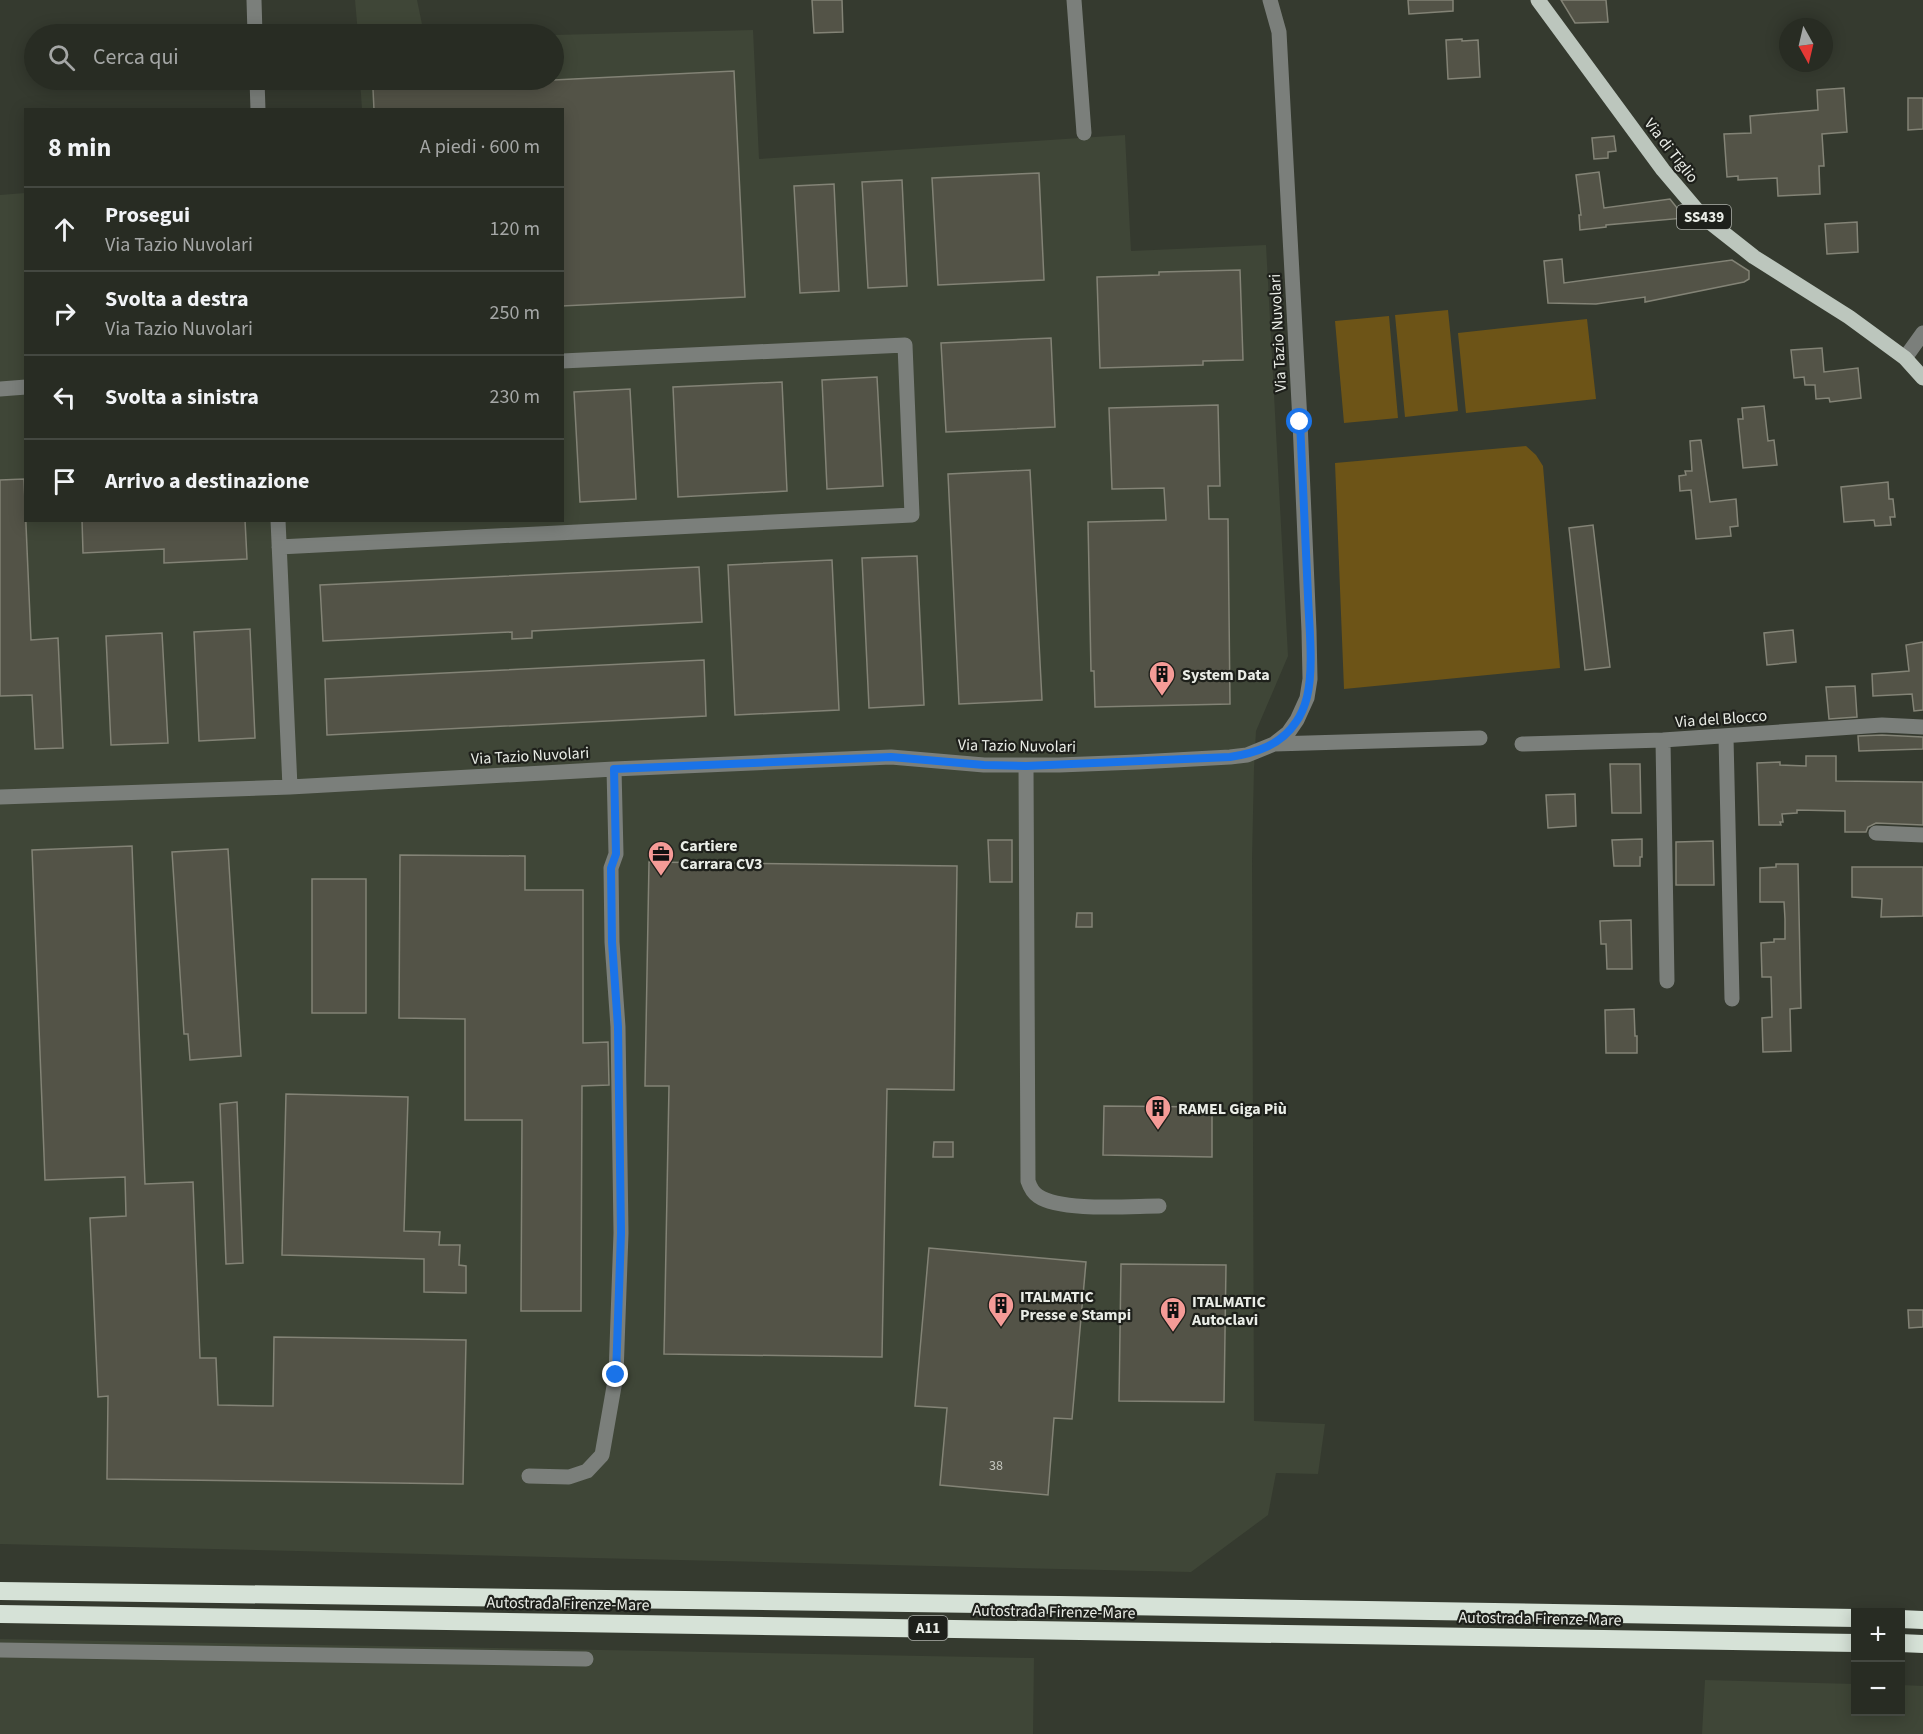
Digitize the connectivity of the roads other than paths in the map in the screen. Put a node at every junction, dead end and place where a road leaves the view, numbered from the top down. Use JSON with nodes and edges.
{"nodes":[{"id":1,"x":254,"y":0,"type":"edge"},
{"id":2,"x":1074,"y":0,"type":"edge"},
{"id":3,"x":1270,"y":0,"type":"edge"},
{"id":4,"x":1538,"y":0,"type":"edge"},
{"id":5,"x":255,"y":24,"type":"edge"},
{"id":6,"x":257,"y":90,"type":"edge"},
{"id":7,"x":258,"y":108,"type":"edge"},
{"id":8,"x":1083,"y":133,"type":"dead end"},
{"id":9,"x":1923,"y":333,"type":"edge"},
{"id":10,"x":1905,"y":358,"type":"junction"},
{"id":11,"x":564,"y":361,"type":"edge"},
{"id":12,"x":1923,"y":378,"type":"edge"},
{"id":13,"x":24,"y":387,"type":"edge"},
{"id":14,"x":0,"y":388,"type":"edge"},
{"id":15,"x":278,"y":522,"type":"edge"},
{"id":16,"x":279,"y":548,"type":"junction"},
{"id":17,"x":1923,"y":727,"type":"edge"},
{"id":18,"x":1726,"y":737,"type":"junction"},
{"id":19,"x":1480,"y":738,"type":"dead end"},
{"id":20,"x":1663,"y":740,"type":"junction"},
{"id":21,"x":1274,"y":744,"type":"junction"},
{"id":22,"x":1522,"y":744,"type":"dead end"},
{"id":23,"x":1026,"y":766,"type":"junction"},
{"id":24,"x":614,"y":769,"type":"junction"},
{"id":25,"x":290,"y":787,"type":"junction"},
{"id":26,"x":0,"y":797,"type":"edge"},
{"id":27,"x":1876,"y":833,"type":"dead end"},
{"id":28,"x":1923,"y":835,"type":"edge"},
{"id":29,"x":1667,"y":981,"type":"dead end"},
{"id":30,"x":1732,"y":999,"type":"dead end"},
{"id":31,"x":1159,"y":1206,"type":"dead end"},
{"id":32,"x":529,"y":1476,"type":"dead end"},
{"id":33,"x":0,"y":1591,"type":"edge"},
{"id":34,"x":0,"y":1614,"type":"edge"},
{"id":35,"x":1851,"y":1618,"type":"edge"},
{"id":36,"x":1905,"y":1619,"type":"edge"},
{"id":37,"x":1923,"y":1620,"type":"edge"},
{"id":38,"x":1851,"y":1643,"type":"edge"},
{"id":39,"x":1905,"y":1644,"type":"edge"},
{"id":40,"x":1923,"y":1644,"type":"edge"},
{"id":41,"x":0,"y":1650,"type":"edge"},
{"id":42,"x":586,"y":1659,"type":"dead end"}],
"edges":[{"from":1,"to":5,"type":"street"},
{"from":2,"to":8,"type":"street"},
{"from":3,"to":21,"type":"street","name":"Via Tazio Nuvolari"},
{"from":4,"to":10,"type":"main road","name":"Via di Tiglio","number":"SS439"},
{"from":6,"to":7,"type":"street"},
{"from":9,"to":10,"type":"street"},
{"from":10,"to":12,"type":"main road","name":"Via di Tiglio","number":"SS439"},
{"from":11,"to":16,"type":"street"},
{"from":13,"to":14,"type":"street"},
{"from":15,"to":16,"type":"street"},
{"from":16,"to":25,"type":"street"},
{"from":17,"to":18,"type":"street","name":"Via del Blocco"},
{"from":18,"to":20,"type":"street","name":"Via del Blocco"},
{"from":18,"to":30,"type":"street"},
{"from":19,"to":21,"type":"street"},
{"from":20,"to":22,"type":"street","name":"Via del Blocco"},
{"from":20,"to":29,"type":"street"},
{"from":21,"to":23,"type":"street","name":"Via Tazio Nuvolari"},
{"from":23,"to":24,"type":"street","name":"Via Tazio Nuvolari"},
{"from":23,"to":31,"type":"street"},
{"from":24,"to":25,"type":"street","name":"Via Tazio Nuvolari"},
{"from":24,"to":32,"type":"street"},
{"from":25,"to":26,"type":"street","name":"Via Tazio Nuvolari"},
{"from":27,"to":28,"type":"street"},
{"from":33,"to":35,"type":"highway","name":"Autostrada Firenze-Mare","number":"A11"},
{"from":34,"to":38,"type":"highway","name":"Autostrada Firenze-Mare","number":"A11"},
{"from":36,"to":37,"type":"highway"},
{"from":39,"to":40,"type":"highway"},
{"from":41,"to":42,"type":"street"}]}
